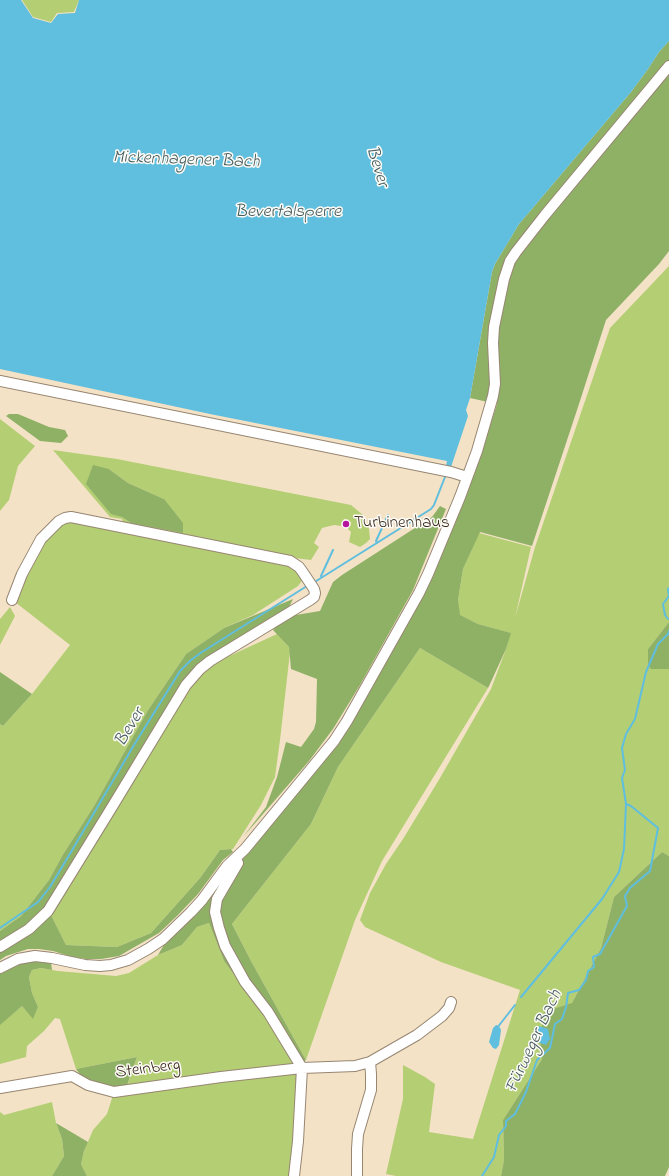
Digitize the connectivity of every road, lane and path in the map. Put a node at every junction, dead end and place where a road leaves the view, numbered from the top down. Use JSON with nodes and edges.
{"nodes":[{"id":1,"x":669,"y":66,"type":"edge"},
{"id":2,"x":0,"y":381,"type":"edge"},
{"id":3,"x":467,"y":477,"type":"junction"},
{"id":4,"x":12,"y":600,"type":"dead end"},
{"id":5,"x":236,"y":858,"type":"junction"},
{"id":6,"x":0,"y":947,"type":"edge"},
{"id":7,"x":0,"y":968,"type":"edge"},
{"id":8,"x":452,"y":1002,"type":"dead end"},
{"id":9,"x":370,"y":1062,"type":"junction"},
{"id":10,"x":302,"y":1068,"type":"junction"},
{"id":11,"x":0,"y":1088,"type":"edge"},
{"id":12,"x":294,"y":1176,"type":"edge"},
{"id":13,"x":357,"y":1176,"type":"edge"}],
"edges":[{"from":1,"to":3,"type":"street"},
{"from":2,"to":3,"type":"street"},
{"from":3,"to":5,"type":"street"},
{"from":4,"to":6,"type":"street"},
{"from":5,"to":7,"type":"street"},
{"from":5,"to":10,"type":"street"},
{"from":8,"to":9,"type":"street","name":"Steinberg"},
{"from":9,"to":10,"type":"street","name":"Steinberg"},
{"from":9,"to":13,"type":"street"},
{"from":10,"to":11,"type":"street","name":"Steinberg"},
{"from":10,"to":12,"type":"street"}]}
